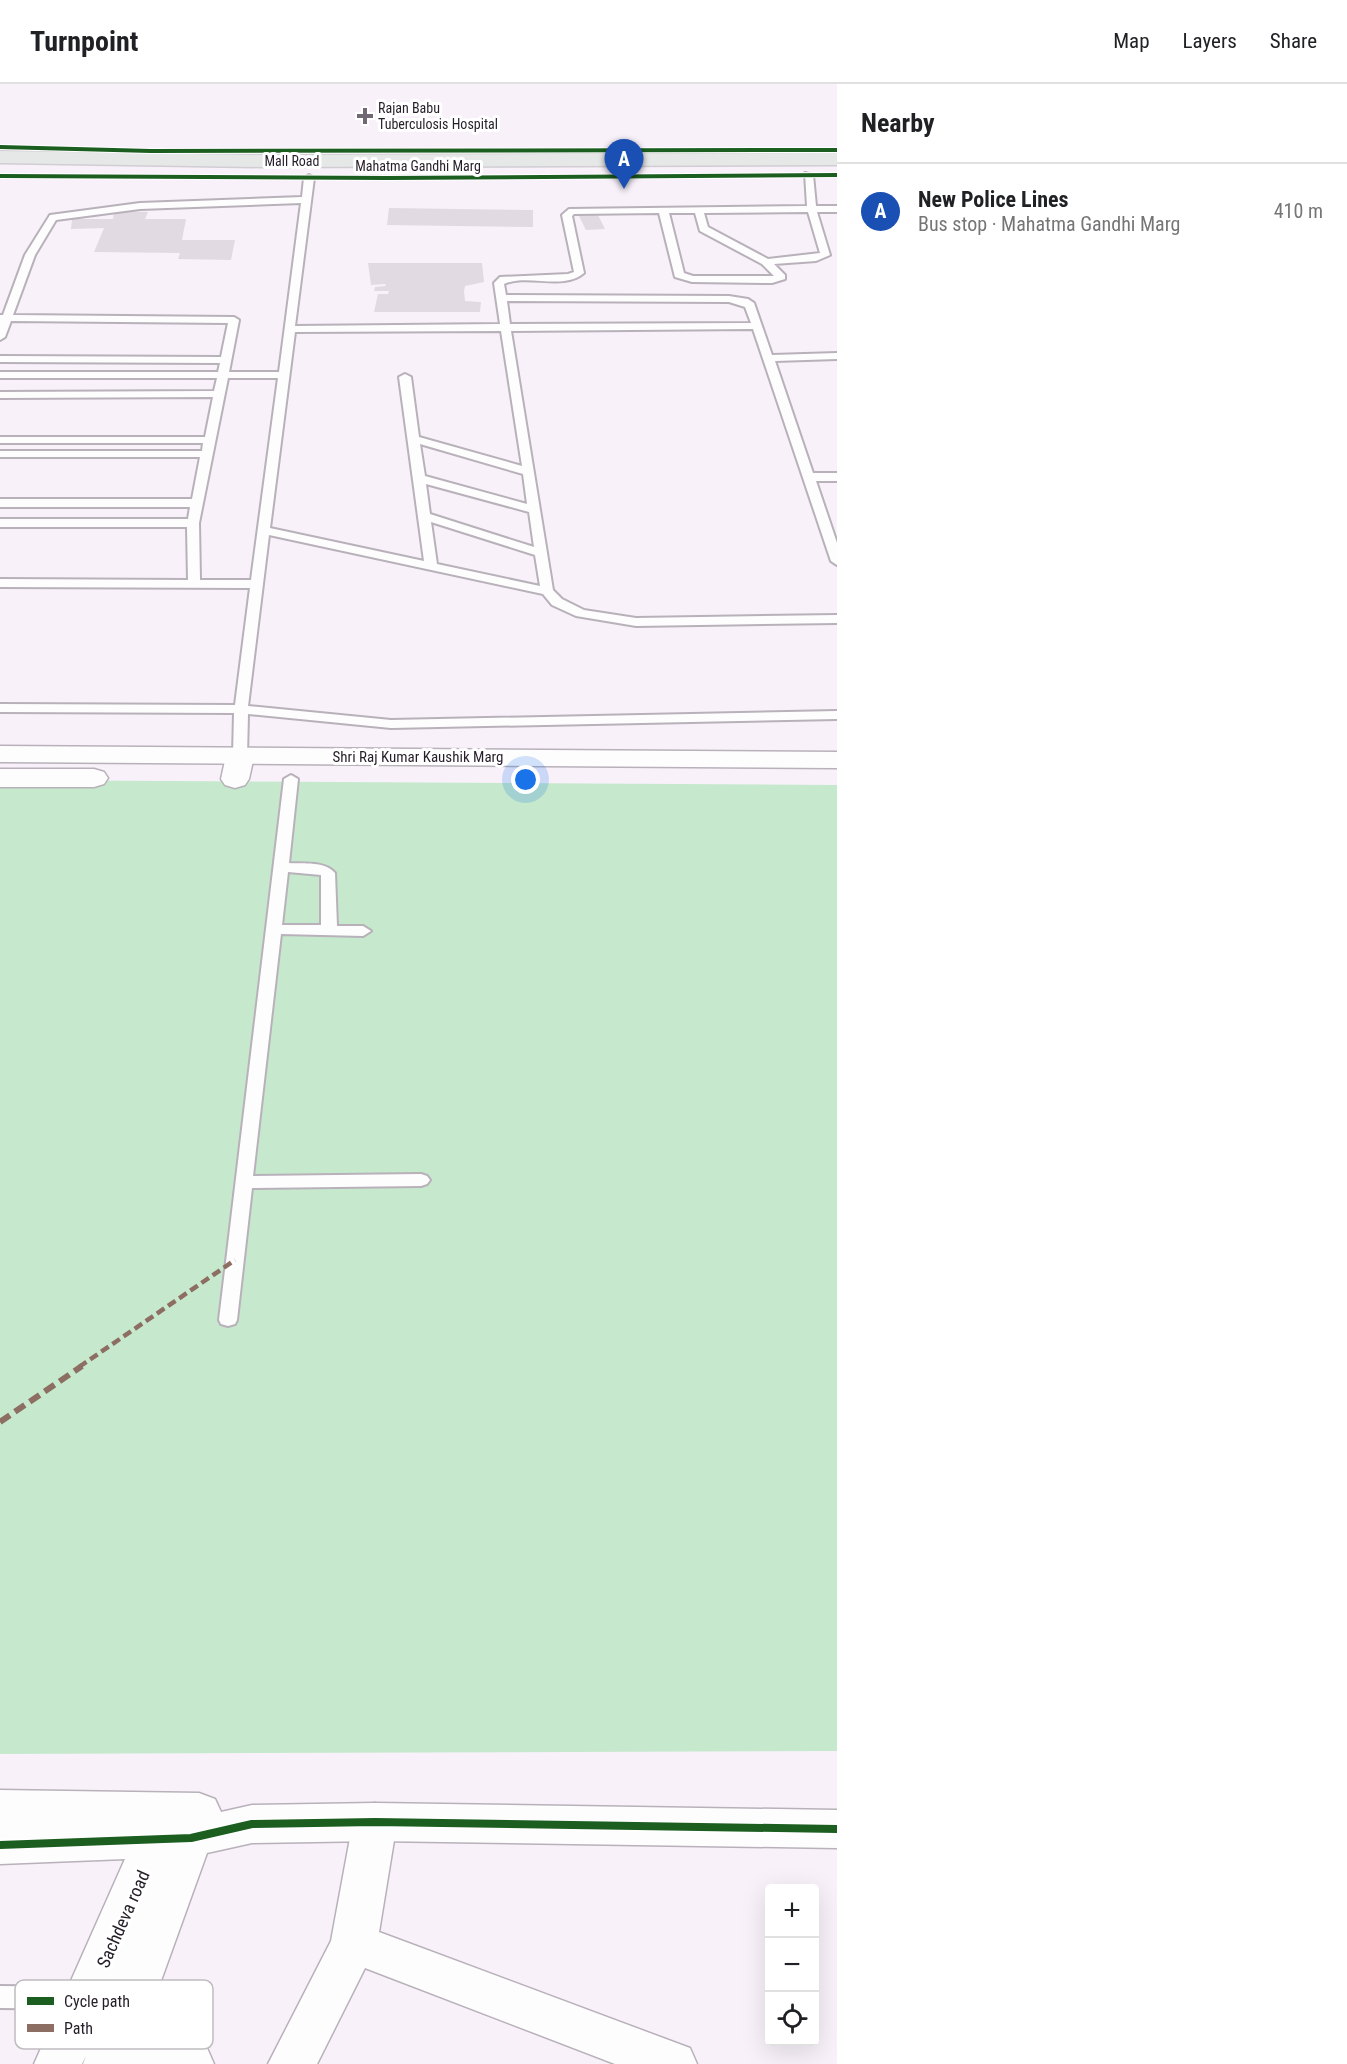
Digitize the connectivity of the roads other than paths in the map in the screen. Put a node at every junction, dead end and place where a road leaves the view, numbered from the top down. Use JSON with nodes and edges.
{"nodes":[{"id":1,"x":0,"y":157,"type":"edge"},
{"id":2,"x":837,"y":159,"type":"edge"},
{"id":3,"x":195,"y":169,"type":"junction"},
{"id":4,"x":808,"y":175,"type":"junction"},
{"id":5,"x":837,"y":175,"type":"edge"},
{"id":6,"x":0,"y":176,"type":"edge"},
{"id":7,"x":309,"y":178,"type":"junction"},
{"id":8,"x":306,"y":200,"type":"junction"},
{"id":9,"x":837,"y":209,"type":"edge"},
{"id":10,"x":663,"y":210,"type":"junction"},
{"id":11,"x":699,"y":210,"type":"junction"},
{"id":12,"x":812,"y":210,"type":"junction"},
{"id":13,"x":766,"y":262,"type":"junction"},
{"id":14,"x":501,"y":298,"type":"junction"},
{"id":15,"x":3,"y":318,"type":"edge"},
{"id":16,"x":757,"y":326,"type":"junction"},
{"id":17,"x":505,"y":327,"type":"junction"},
{"id":18,"x":290,"y":329,"type":"junction"},
{"id":19,"x":0,"y":337,"type":"edge"},
{"id":20,"x":837,"y":356,"type":"edge"},
{"id":21,"x":768,"y":358,"type":"junction"},
{"id":22,"x":0,"y":359,"type":"edge"},
{"id":23,"x":226,"y":360,"type":"junction"},
{"id":24,"x":0,"y":375,"type":"edge"},
{"id":25,"x":223,"y":375,"type":"junction"},
{"id":26,"x":284,"y":375,"type":"junction"},
{"id":27,"x":405,"y":377,"type":"dead end"},
{"id":28,"x":219,"y":394,"type":"junction"},
{"id":29,"x":0,"y":395,"type":"edge"},
{"id":30,"x":414,"y":439,"type":"junction"},
{"id":31,"x":0,"y":440,"type":"edge"},
{"id":32,"x":210,"y":440,"type":"junction"},
{"id":33,"x":0,"y":454,"type":"edge"},
{"id":34,"x":207,"y":454,"type":"junction"},
{"id":35,"x":528,"y":472,"type":"junction"},
{"id":36,"x":807,"y":477,"type":"junction"},
{"id":37,"x":837,"y":477,"type":"edge"},
{"id":38,"x":419,"y":478,"type":"junction"},
{"id":39,"x":197,"y":502,"type":"junction"},
{"id":40,"x":0,"y":503,"type":"edge"},
{"id":41,"x":534,"y":510,"type":"junction"},
{"id":42,"x":424,"y":516,"type":"junction"},
{"id":43,"x":0,"y":523,"type":"edge"},
{"id":44,"x":193,"y":523,"type":"junction"},
{"id":45,"x":264,"y":530,"type":"junction"},
{"id":46,"x":541,"y":553,"type":"junction"},
{"id":47,"x":837,"y":561,"type":"edge"},
{"id":48,"x":431,"y":566,"type":"junction"},
{"id":49,"x":0,"y":583,"type":"edge"},
{"id":50,"x":194,"y":584,"type":"junction"},
{"id":51,"x":257,"y":584,"type":"junction"},
{"id":52,"x":547,"y":591,"type":"junction"},
{"id":53,"x":837,"y":618,"type":"edge"},
{"id":54,"x":0,"y":708,"type":"edge"},
{"id":55,"x":241,"y":709,"type":"junction"},
{"id":56,"x":837,"y":715,"type":"edge"},
{"id":57,"x":0,"y":754,"type":"edge"},
{"id":58,"x":837,"y":759,"type":"edge"},
{"id":59,"x":237,"y":767,"type":"junction"},
{"id":60,"x":0,"y":778,"type":"edge"},
{"id":61,"x":291,"y":779,"type":"junction"},
{"id":62,"x":837,"y":780,"type":"edge"},
{"id":63,"x":281,"y":867,"type":"junction"},
{"id":64,"x":274,"y":929,"type":"junction"},
{"id":65,"x":329,"y":930,"type":"junction"},
{"id":66,"x":363,"y":931,"type":"dead end"},
{"id":67,"x":421,"y":1180,"type":"dead end"},
{"id":68,"x":244,"y":1182,"type":"junction"},
{"id":69,"x":228,"y":1320,"type":"dead end"},
{"id":70,"x":0,"y":1809,"type":"edge"},
{"id":71,"x":375,"y":1822,"type":"junction"},
{"id":72,"x":179,"y":1825,"type":"junction"},
{"id":73,"x":837,"y":1829,"type":"edge"},
{"id":74,"x":0,"y":1845,"type":"edge"},
{"id":75,"x":354,"y":1943,"type":"junction"},
{"id":76,"x":97,"y":1980,"type":"edge"},
{"id":77,"x":133,"y":1980,"type":"edge"},
{"id":78,"x":0,"y":1997,"type":"edge"},
{"id":79,"x":15,"y":1997,"type":"edge"},
{"id":80,"x":65,"y":2049,"type":"edge"},
{"id":81,"x":112,"y":2051,"type":"edge"},
{"id":82,"x":58,"y":2064,"type":"edge"},
{"id":83,"x":190,"y":2064,"type":"edge"},
{"id":84,"x":292,"y":2064,"type":"edge"},
{"id":85,"x":673,"y":2064,"type":"edge"}],
"edges":[{"from":1,"to":3,"type":"main road","name":"Mall Road"},
{"from":2,"to":3,"type":"main road","name":"Mall Road"},
{"from":3,"to":6,"type":"main road","name":"Mahatma Gandhi Marg"},
{"from":3,"to":7,"type":"main road","name":"Mahatma Gandhi Marg"},
{"from":4,"to":5,"type":"main road","name":"Mahatma Gandhi Marg"},
{"from":4,"to":7,"type":"main road","name":"Mahatma Gandhi Marg"},
{"from":4,"to":12,"type":"lane"},
{"from":7,"to":8,"type":"lane"},
{"from":8,"to":15,"type":"lane"},
{"from":8,"to":18,"type":"lane"},
{"from":9,"to":12,"type":"lane"},
{"from":10,"to":11,"type":"lane"},
{"from":10,"to":13,"type":"lane"},
{"from":10,"to":14,"type":"lane"},
{"from":11,"to":12,"type":"lane"},
{"from":11,"to":13,"type":"lane"},
{"from":12,"to":13,"type":"lane"},
{"from":14,"to":16,"type":"lane"},
{"from":14,"to":17,"type":"lane"},
{"from":15,"to":19,"type":"lane"},
{"from":15,"to":23,"type":"lane"},
{"from":16,"to":17,"type":"lane"},
{"from":16,"to":21,"type":"lane"},
{"from":17,"to":18,"type":"lane"},
{"from":17,"to":35,"type":"lane"},
{"from":18,"to":26,"type":"lane"},
{"from":20,"to":21,"type":"lane"},
{"from":21,"to":36,"type":"lane"},
{"from":22,"to":23,"type":"lane"},
{"from":23,"to":25,"type":"lane"},
{"from":24,"to":25,"type":"lane"},
{"from":25,"to":26,"type":"lane"},
{"from":25,"to":28,"type":"lane"},
{"from":26,"to":45,"type":"lane"},
{"from":27,"to":30,"type":"lane"},
{"from":28,"to":29,"type":"lane"},
{"from":28,"to":32,"type":"lane"},
{"from":30,"to":35,"type":"lane"},
{"from":30,"to":38,"type":"lane"},
{"from":31,"to":32,"type":"lane"},
{"from":32,"to":34,"type":"lane"},
{"from":33,"to":34,"type":"lane"},
{"from":34,"to":39,"type":"lane"},
{"from":35,"to":41,"type":"lane"},
{"from":36,"to":37,"type":"lane"},
{"from":36,"to":47,"type":"lane"},
{"from":38,"to":41,"type":"lane"},
{"from":38,"to":42,"type":"lane"},
{"from":39,"to":40,"type":"lane"},
{"from":39,"to":44,"type":"lane"},
{"from":41,"to":46,"type":"lane"},
{"from":42,"to":46,"type":"lane"},
{"from":42,"to":48,"type":"lane"},
{"from":43,"to":44,"type":"lane"},
{"from":44,"to":50,"type":"lane"},
{"from":45,"to":48,"type":"lane"},
{"from":45,"to":51,"type":"lane"},
{"from":46,"to":52,"type":"lane"},
{"from":48,"to":52,"type":"lane"},
{"from":49,"to":50,"type":"lane"},
{"from":50,"to":51,"type":"lane"},
{"from":51,"to":55,"type":"lane"},
{"from":52,"to":53,"type":"lane"},
{"from":54,"to":55,"type":"lane"},
{"from":55,"to":56,"type":"lane"},
{"from":55,"to":59,"type":"lane"},
{"from":57,"to":59,"type":"street","name":"Shri Raj Kumar Kaushik Marg"},
{"from":58,"to":59,"type":"street","name":"Shri Raj Kumar Kaushik Marg"},
{"from":59,"to":60,"type":"street","name":"Shri Raj Kumar Kaushik Marg"},
{"from":59,"to":61,"type":"street","name":"Shri Raj Kumar Kaushik Marg"},
{"from":61,"to":62,"type":"street","name":"Shri Raj Kumar Kaushik Marg"},
{"from":61,"to":63,"type":"lane"},
{"from":63,"to":64,"type":"lane"},
{"from":63,"to":65,"type":"lane"},
{"from":64,"to":65,"type":"lane"},
{"from":64,"to":68,"type":"lane"},
{"from":65,"to":66,"type":"lane"},
{"from":67,"to":68,"type":"lane"},
{"from":68,"to":69,"type":"lane"},
{"from":70,"to":72,"type":"street"},
{"from":71,"to":72,"type":"street"},
{"from":71,"to":73,"type":"street"},
{"from":71,"to":75,"type":"street"},
{"from":72,"to":74,"type":"street"},
{"from":72,"to":76,"type":"street","name":"Sachdeva road"},
{"from":72,"to":77,"type":"street","name":"Sachdeva road"},
{"from":75,"to":84,"type":"street"},
{"from":75,"to":85,"type":"street"},
{"from":78,"to":79,"type":"lane"},
{"from":80,"to":82,"type":"street","name":"Sachdeva road"},
{"from":81,"to":83,"type":"street"}]}
